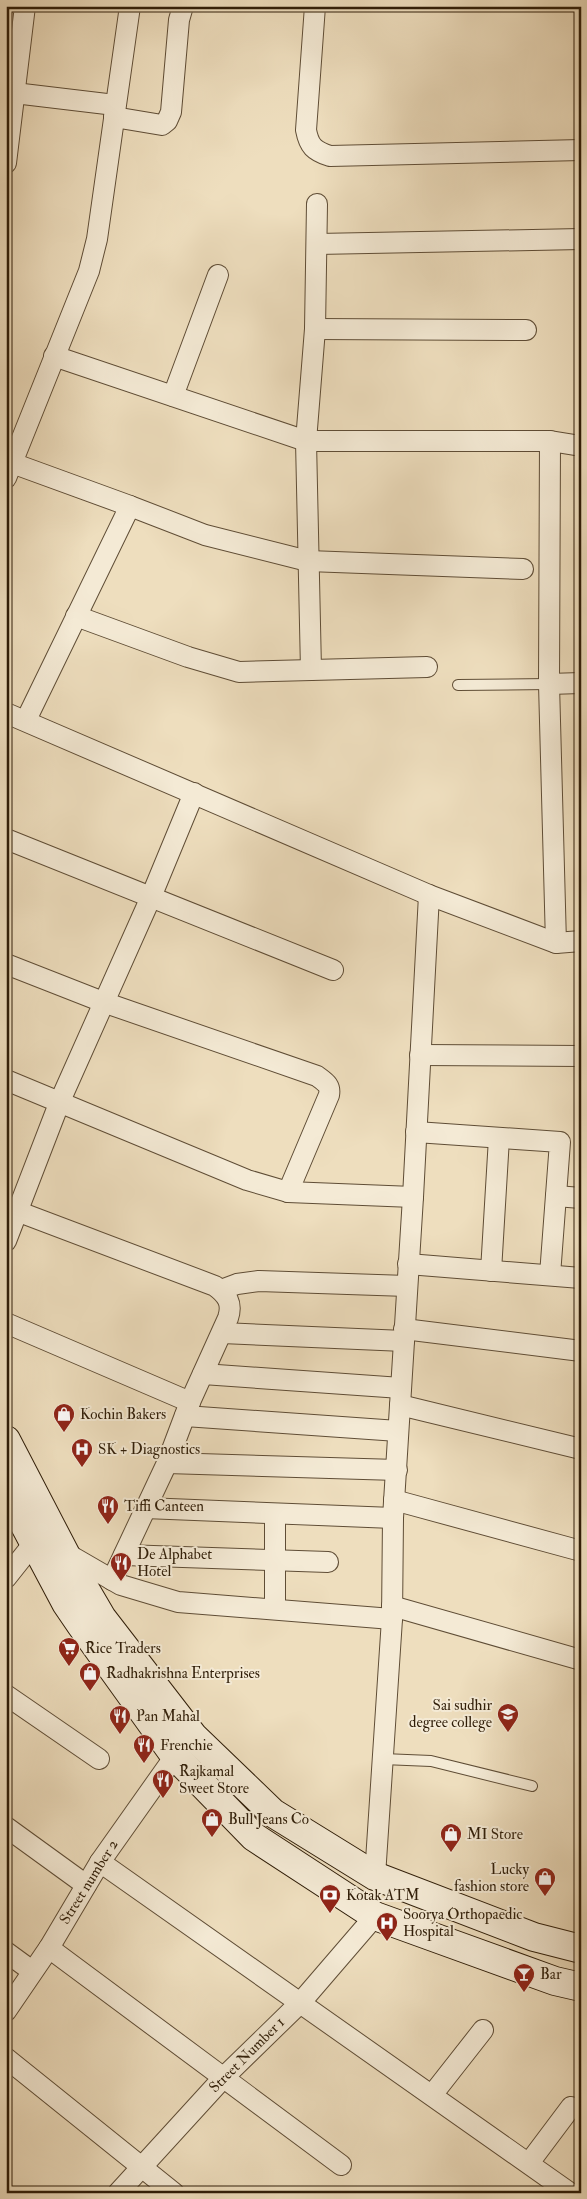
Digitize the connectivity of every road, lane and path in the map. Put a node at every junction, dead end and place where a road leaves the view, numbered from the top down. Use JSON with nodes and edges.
{"nodes":[{"id":1,"x":25,"y":6,"type":"edge"},
{"id":2,"x":130,"y":6,"type":"edge"},
{"id":3,"x":182,"y":6,"type":"edge"},
{"id":4,"x":315,"y":6,"type":"edge"},
{"id":5,"x":11,"y":93,"type":"edge"},
{"id":6,"x":114,"y":111,"type":"junction"},
{"id":7,"x":581,"y":150,"type":"edge"},
{"id":8,"x":6,"y":164,"type":"edge"},
{"id":9,"x":317,"y":204,"type":"dead end"},
{"id":10,"x":581,"y":240,"type":"edge"},
{"id":11,"x":317,"y":244,"type":"junction"},
{"id":12,"x":218,"y":275,"type":"dead end"},
{"id":13,"x":315,"y":329,"type":"junction"},
{"id":14,"x":526,"y":330,"type":"dead end"},
{"id":15,"x":54,"y":356,"type":"junction"},
{"id":16,"x":173,"y":396,"type":"junction"},
{"id":17,"x":306,"y":441,"type":"junction"},
{"id":18,"x":550,"y":441,"type":"junction"},
{"id":19,"x":581,"y":446,"type":"edge"},
{"id":20,"x":9,"y":471,"type":"edge"},
{"id":21,"x":130,"y":506,"type":"junction"},
{"id":22,"x":308,"y":561,"type":"junction"},
{"id":23,"x":522,"y":569,"type":"dead end"},
{"id":24,"x":76,"y":616,"type":"junction"},
{"id":25,"x":427,"y":668,"type":"dead end"},
{"id":26,"x":311,"y":670,"type":"junction"},
{"id":27,"x":549,"y":684,"type":"junction"},
{"id":28,"x":581,"y":684,"type":"edge"},
{"id":29,"x":458,"y":685,"type":"dead end"},
{"id":30,"x":6,"y":713,"type":"edge"},
{"id":31,"x":26,"y":720,"type":"junction"},
{"id":32,"x":194,"y":793,"type":"junction"},
{"id":33,"x":6,"y":839,"type":"edge"},
{"id":34,"x":429,"y":895,"type":"junction"},
{"id":35,"x":151,"y":897,"type":"junction"},
{"id":36,"x":581,"y":941,"type":"edge"},
{"id":37,"x":556,"y":943,"type":"junction"},
{"id":38,"x":6,"y":964,"type":"edge"},
{"id":39,"x":333,"y":970,"type":"dead end"},
{"id":40,"x":103,"y":1002,"type":"junction"},
{"id":41,"x":420,"y":1054,"type":"junction"},
{"id":42,"x":581,"y":1056,"type":"edge"},
{"id":43,"x":6,"y":1080,"type":"edge"},
{"id":44,"x":60,"y":1101,"type":"junction"},
{"id":45,"x":416,"y":1132,"type":"junction"},
{"id":46,"x":499,"y":1138,"type":"junction"},
{"id":47,"x":288,"y":1192,"type":"junction"},
{"id":48,"x":556,"y":1196,"type":"junction"},
{"id":49,"x":413,"y":1197,"type":"junction"},
{"id":50,"x":581,"y":1198,"type":"edge"},
{"id":51,"x":12,"y":1209,"type":"edge"},
{"id":52,"x":6,"y":1241,"type":"edge"},
{"id":53,"x":408,"y":1264,"type":"junction"},
{"id":54,"x":491,"y":1271,"type":"junction"},
{"id":55,"x":550,"y":1276,"type":"junction"},
{"id":56,"x":581,"y":1278,"type":"edge"},
{"id":57,"x":407,"y":1286,"type":"junction"},
{"id":58,"x":221,"y":1290,"type":"junction"},
{"id":59,"x":6,"y":1323,"type":"edge"},
{"id":60,"x":222,"y":1333,"type":"junction"},
{"id":61,"x":404,"y":1335,"type":"junction"},
{"id":62,"x":581,"y":1351,"type":"edge"},
{"id":63,"x":203,"y":1374,"type":"junction"},
{"id":64,"x":401,"y":1396,"type":"junction"},
{"id":65,"x":188,"y":1409,"type":"junction"},
{"id":66,"x":398,"y":1431,"type":"junction"},
{"id":67,"x":6,"y":1440,"type":"edge"},
{"id":68,"x":581,"y":1449,"type":"edge"},
{"id":69,"x":167,"y":1463,"type":"junction"},
{"id":70,"x":397,"y":1470,"type":"junction"},
{"id":71,"x":6,"y":1490,"type":"edge"},
{"id":72,"x":145,"y":1508,"type":"junction"},
{"id":73,"x":394,"y":1509,"type":"junction"},
{"id":74,"x":275,"y":1514,"type":"junction"},
{"id":75,"x":33,"y":1544,"type":"junction"},
{"id":76,"x":63,"y":1551,"type":"junction"},
{"id":77,"x":581,"y":1551,"type":"edge"},
{"id":78,"x":124,"y":1555,"type":"junction"},
{"id":79,"x":275,"y":1560,"type":"junction"},
{"id":80,"x":328,"y":1562,"type":"dead end"},
{"id":81,"x":6,"y":1578,"type":"edge"},
{"id":82,"x":112,"y":1580,"type":"junction"},
{"id":83,"x":275,"y":1608,"type":"junction"},
{"id":84,"x":392,"y":1613,"type":"junction"},
{"id":85,"x":581,"y":1660,"type":"edge"},
{"id":86,"x":6,"y":1695,"type":"edge"},
{"id":87,"x":175,"y":1756,"type":"junction"},
{"id":88,"x":98,"y":1759,"type":"dead end"},
{"id":89,"x":383,"y":1759,"type":"junction"},
{"id":90,"x":532,"y":1786,"type":"dead end"},
{"id":91,"x":6,"y":1827,"type":"edge"},
{"id":92,"x":100,"y":1862,"type":"junction"},
{"id":93,"x":375,"y":1876,"type":"junction"},
{"id":94,"x":86,"y":1886,"type":"junction"},
{"id":95,"x":375,"y":1916,"type":"junction"},
{"id":96,"x":49,"y":1948,"type":"junction"},
{"id":97,"x":581,"y":1950,"type":"edge"},
{"id":98,"x":6,"y":1952,"type":"edge"},
{"id":99,"x":32,"y":1971,"type":"junction"},
{"id":100,"x":581,"y":1987,"type":"edge"},
{"id":101,"x":301,"y":2002,"type":"junction"},
{"id":102,"x":6,"y":2011,"type":"edge"},
{"id":103,"x":483,"y":2030,"type":"dead end"},
{"id":104,"x":6,"y":2058,"type":"edge"},
{"id":105,"x":223,"y":2078,"type":"junction"},
{"id":106,"x":432,"y":2094,"type":"junction"},
{"id":107,"x":571,"y":2107,"type":"dead end"},
{"id":108,"x":529,"y":2163,"type":"junction"},
{"id":109,"x":341,"y":2164,"type":"dead end"},
{"id":110,"x":143,"y":2167,"type":"junction"},
{"id":111,"x":118,"y":2193,"type":"edge"},
{"id":112,"x":174,"y":2193,"type":"edge"},
{"id":113,"x":570,"y":2193,"type":"edge"}],
"edges":[{"from":1,"to":5,"type":"street"},
{"from":2,"to":6,"type":"street"},
{"from":3,"to":6,"type":"street"},
{"from":4,"to":7,"type":"street"},
{"from":5,"to":6,"type":"street"},
{"from":5,"to":8,"type":"street"},
{"from":6,"to":15,"type":"street"},
{"from":9,"to":11,"type":"street"},
{"from":10,"to":11,"type":"street"},
{"from":11,"to":13,"type":"street"},
{"from":12,"to":16,"type":"street"},
{"from":13,"to":14,"type":"street"},
{"from":13,"to":17,"type":"street"},
{"from":15,"to":16,"type":"street"},
{"from":15,"to":20,"type":"street"},
{"from":16,"to":17,"type":"street"},
{"from":17,"to":18,"type":"street"},
{"from":17,"to":22,"type":"street"},
{"from":18,"to":19,"type":"street"},
{"from":18,"to":27,"type":"street"},
{"from":20,"to":21,"type":"street"},
{"from":21,"to":22,"type":"street"},
{"from":21,"to":24,"type":"street"},
{"from":22,"to":23,"type":"street"},
{"from":22,"to":26,"type":"street"},
{"from":24,"to":26,"type":"street"},
{"from":24,"to":31,"type":"street"},
{"from":25,"to":26,"type":"street"},
{"from":27,"to":28,"type":"street"},
{"from":27,"to":29,"type":"lane"},
{"from":27,"to":37,"type":"street"},
{"from":30,"to":31,"type":"street"},
{"from":31,"to":32,"type":"street"},
{"from":32,"to":34,"type":"street"},
{"from":32,"to":35,"type":"street"},
{"from":33,"to":35,"type":"street"},
{"from":34,"to":37,"type":"street"},
{"from":34,"to":41,"type":"street"},
{"from":35,"to":39,"type":"street"},
{"from":35,"to":40,"type":"street"},
{"from":36,"to":37,"type":"street"},
{"from":38,"to":40,"type":"street"},
{"from":40,"to":44,"type":"street"},
{"from":40,"to":47,"type":"street"},
{"from":41,"to":42,"type":"street"},
{"from":41,"to":45,"type":"street"},
{"from":43,"to":44,"type":"street"},
{"from":44,"to":47,"type":"street"},
{"from":44,"to":51,"type":"street"},
{"from":45,"to":46,"type":"street"},
{"from":45,"to":49,"type":"street"},
{"from":46,"to":48,"type":"street"},
{"from":46,"to":54,"type":"street"},
{"from":47,"to":49,"type":"street"},
{"from":48,"to":50,"type":"street"},
{"from":48,"to":55,"type":"street"},
{"from":49,"to":53,"type":"street"},
{"from":51,"to":52,"type":"street"},
{"from":51,"to":58,"type":"street"},
{"from":53,"to":54,"type":"street"},
{"from":53,"to":57,"type":"street"},
{"from":54,"to":55,"type":"street"},
{"from":55,"to":56,"type":"street"},
{"from":57,"to":58,"type":"street"},
{"from":57,"to":61,"type":"street"},
{"from":58,"to":60,"type":"street"},
{"from":59,"to":65,"type":"street"},
{"from":60,"to":61,"type":"street"},
{"from":60,"to":63,"type":"street"},
{"from":61,"to":62,"type":"street"},
{"from":61,"to":64,"type":"street"},
{"from":63,"to":64,"type":"street"},
{"from":63,"to":65,"type":"street"},
{"from":64,"to":66,"type":"street"},
{"from":64,"to":68,"type":"street"},
{"from":65,"to":66,"type":"street"},
{"from":65,"to":69,"type":"street"},
{"from":66,"to":70,"type":"street"},
{"from":67,"to":76,"type":"main road"},
{"from":69,"to":70,"type":"street"},
{"from":69,"to":72,"type":"street"},
{"from":70,"to":73,"type":"street"},
{"from":71,"to":75,"type":"main road"},
{"from":72,"to":74,"type":"street"},
{"from":72,"to":78,"type":"street"},
{"from":73,"to":74,"type":"street"},
{"from":73,"to":77,"type":"street"},
{"from":73,"to":84,"type":"street"},
{"from":74,"to":79,"type":"street"},
{"from":75,"to":81,"type":"street"},
{"from":75,"to":87,"type":"main road"},
{"from":76,"to":82,"type":"street"},
{"from":76,"to":93,"type":"main road"},
{"from":78,"to":79,"type":"street"},
{"from":78,"to":82,"type":"street"},
{"from":79,"to":80,"type":"street"},
{"from":79,"to":83,"type":"street"},
{"from":82,"to":83,"type":"street"},
{"from":83,"to":84,"type":"street"},
{"from":84,"to":85,"type":"street"},
{"from":84,"to":89,"type":"street"},
{"from":86,"to":88,"type":"street"},
{"from":87,"to":92,"type":"street","name":"Street number 2"},
{"from":87,"to":95,"type":"main road"},
{"from":89,"to":90,"type":"lane"},
{"from":89,"to":93,"type":"street"},
{"from":91,"to":94,"type":"street"},
{"from":92,"to":94,"type":"street","name":"Street number 2"},
{"from":92,"to":101,"type":"street"},
{"from":93,"to":97,"type":"main road"},
{"from":94,"to":96,"type":"street","name":"Street number 2"},
{"from":95,"to":100,"type":"main road"},
{"from":95,"to":101,"type":"street","name":"Street Number 1"},
{"from":96,"to":99,"type":"street","name":"Street number 2"},
{"from":96,"to":105,"type":"street"},
{"from":98,"to":99,"type":"street"},
{"from":99,"to":102,"type":"street","name":"Street number 2"},
{"from":101,"to":105,"type":"street","name":"Street Number 1"},
{"from":101,"to":106,"type":"street"},
{"from":103,"to":106,"type":"street"},
{"from":104,"to":110,"type":"street"},
{"from":105,"to":109,"type":"street"},
{"from":105,"to":110,"type":"street","name":"Street Number 1"},
{"from":106,"to":108,"type":"street"},
{"from":107,"to":108,"type":"street"},
{"from":108,"to":113,"type":"street"},
{"from":110,"to":111,"type":"street","name":"Street Number 1"},
{"from":110,"to":112,"type":"street"}]}
